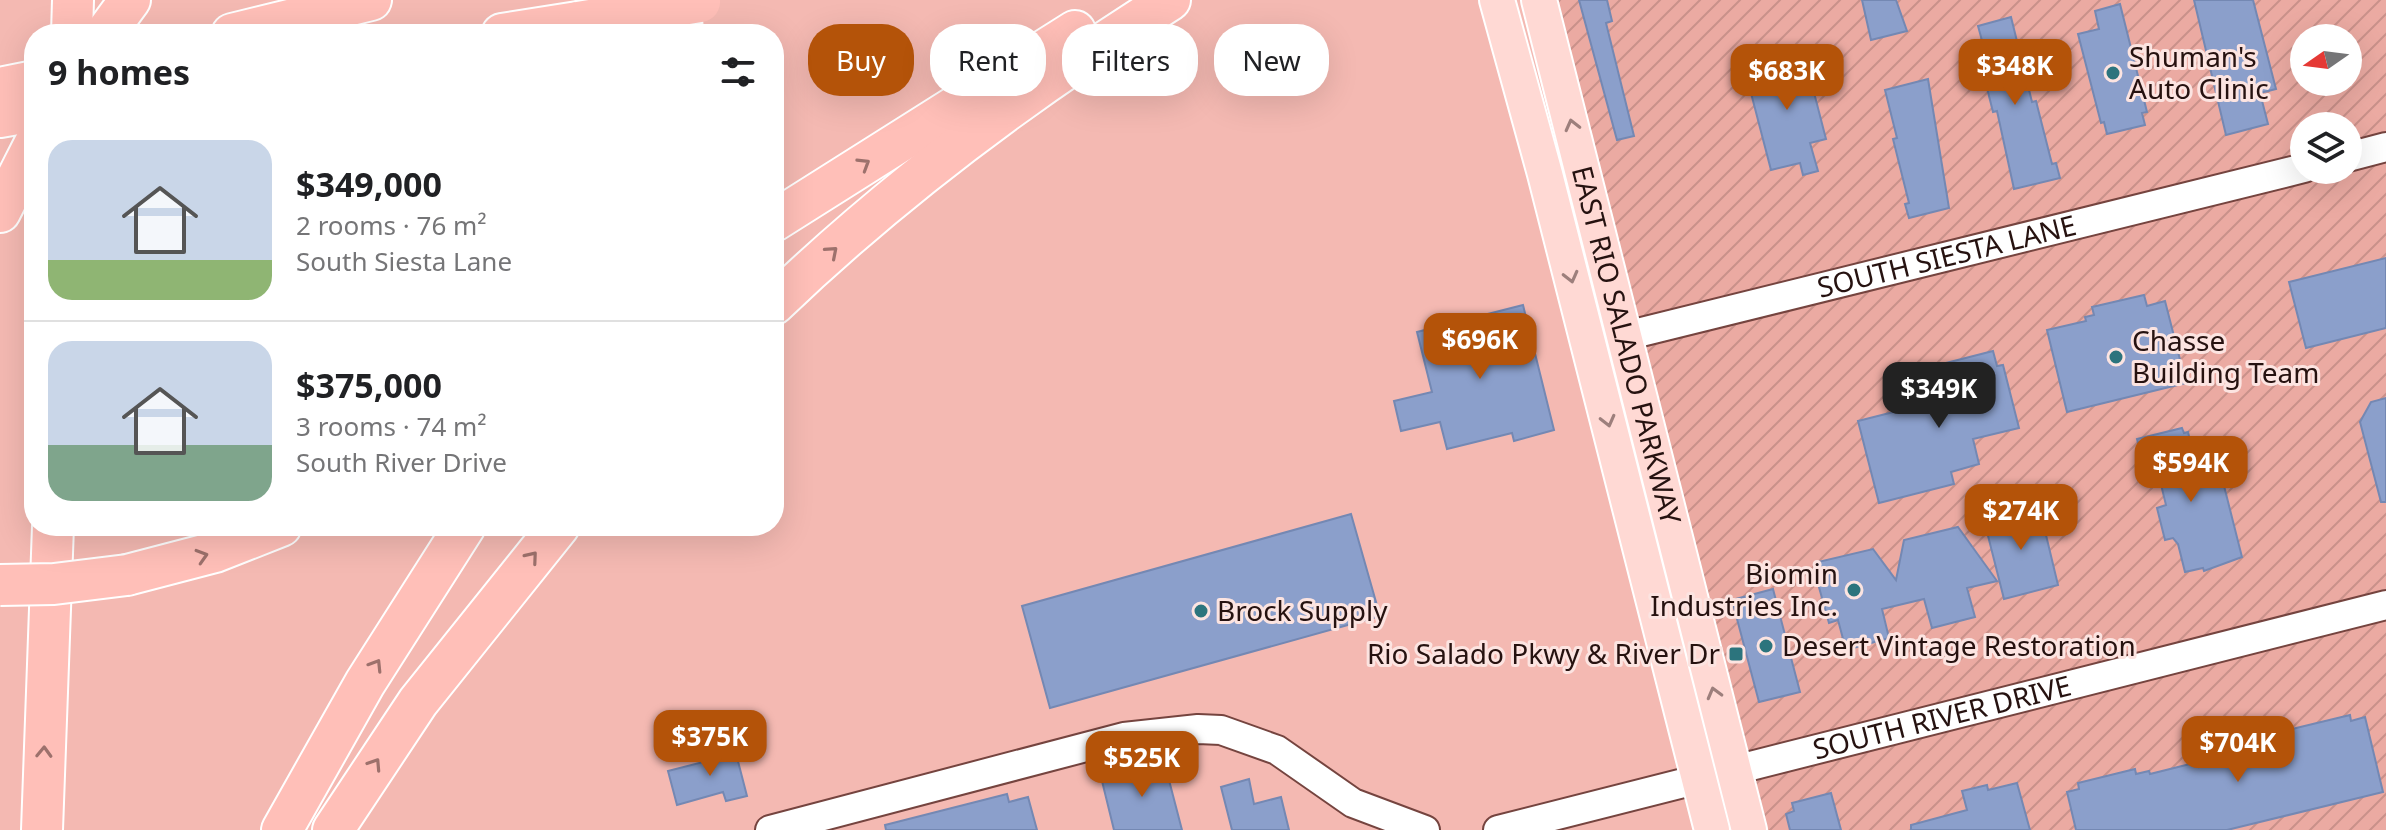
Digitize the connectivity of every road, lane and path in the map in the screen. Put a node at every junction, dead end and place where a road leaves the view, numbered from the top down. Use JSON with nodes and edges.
{"nodes":[{"id":1,"x":73,"y":0,"type":"edge"},
{"id":2,"x":130,"y":0,"type":"edge"},
{"id":3,"x":371,"y":0,"type":"edge"},
{"id":4,"x":640,"y":0,"type":"edge"},
{"id":5,"x":1126,"y":0,"type":"edge"},
{"id":6,"x":1170,"y":0,"type":"edge"},
{"id":7,"x":1497,"y":0,"type":"edge"},
{"id":8,"x":1539,"y":0,"type":"edge"},
{"id":9,"x":707,"y":1,"type":"edge"},
{"id":10,"x":72,"y":24,"type":"edge"},
{"id":11,"x":112,"y":24,"type":"edge"},
{"id":12,"x":273,"y":24,"type":"edge"},
{"id":13,"x":565,"y":24,"type":"edge"},
{"id":14,"x":642,"y":24,"type":"edge"},
{"id":15,"x":1099,"y":24,"type":"edge"},
{"id":16,"x":1123,"y":24,"type":"edge"},
{"id":17,"x":1062,"y":55,"type":"edge"},
{"id":18,"x":1062,"y":56,"type":"edge"},
{"id":19,"x":24,"y":83,"type":"edge"},
{"id":20,"x":0,"y":88,"type":"edge"},
{"id":21,"x":24,"y":113,"type":"edge"},
{"id":22,"x":0,"y":117,"type":"edge"},
{"id":23,"x":2386,"y":147,"type":"edge"},
{"id":24,"x":2362,"y":153,"type":"edge"},
{"id":25,"x":24,"y":165,"type":"edge"},
{"id":26,"x":2290,"y":171,"type":"edge"},
{"id":27,"x":0,"y":212,"type":"edge"},
{"id":28,"x":784,"y":215,"type":"edge"},
{"id":29,"x":784,"y":295,"type":"edge"},
{"id":30,"x":1624,"y":337,"type":"junction"},
{"id":31,"x":1589,"y":346,"type":"junction"},
{"id":32,"x":53,"y":536,"type":"edge"},
{"id":33,"x":254,"y":536,"type":"edge"},
{"id":34,"x":459,"y":536,"type":"edge"},
{"id":35,"x":551,"y":536,"type":"edge"},
{"id":36,"x":0,"y":585,"type":"edge"},
{"id":37,"x":2386,"y":605,"type":"edge"},
{"id":38,"x":1734,"y":768,"type":"junction"},
{"id":39,"x":1699,"y":778,"type":"junction"},
{"id":40,"x":42,"y":830,"type":"edge"},
{"id":41,"x":282,"y":830,"type":"edge"},
{"id":42,"x":333,"y":830,"type":"edge"},
{"id":43,"x":770,"y":830,"type":"edge"},
{"id":44,"x":1425,"y":830,"type":"edge"},
{"id":45,"x":1498,"y":830,"type":"edge"},
{"id":46,"x":1712,"y":830,"type":"edge"},
{"id":47,"x":1749,"y":830,"type":"edge"}],
"edges":[{"from":1,"to":10,"type":"highway"},
{"from":2,"to":11,"type":"highway"},
{"from":3,"to":12,"type":"highway"},
{"from":4,"to":14,"type":"highway"},
{"from":5,"to":15,"type":"highway"},
{"from":6,"to":16,"type":"highway"},
{"from":7,"to":31,"type":"main road","name":"EAST RIO SALADO PARKWAY","one_way":true},
{"from":30,"to":8,"type":"main road","name":"EAST RIO SALADO PARKWAY","one_way":true},
{"from":9,"to":13,"type":"highway","bridge":true},
{"from":28,"to":17,"type":"highway","one_way":true},
{"from":29,"to":18,"type":"highway","one_way":true},
{"from":19,"to":20,"type":"highway"},
{"from":21,"to":22,"type":"highway"},
{"from":23,"to":24,"type":"street"},
{"from":25,"to":27,"type":"highway"},
{"from":26,"to":30,"type":"street","name":"SOUTH SIESTA LANE"},
{"from":30,"to":31,"type":"street","name":"SOUTH SIESTA LANE"},
{"from":38,"to":30,"type":"main road","name":"EAST RIO SALADO PARKWAY","one_way":true},
{"from":31,"to":39,"type":"main road","name":"EAST RIO SALADO PARKWAY","one_way":true},
{"from":40,"to":32,"type":"highway","one_way":true},
{"from":36,"to":33,"type":"highway","one_way":true,"bridge":true},
{"from":41,"to":34,"type":"highway","one_way":true},
{"from":42,"to":35,"type":"highway","one_way":true},
{"from":37,"to":38,"type":"street","name":"SOUTH RIVER DRIVE"},
{"from":38,"to":39,"type":"street","name":"SOUTH RIVER DRIVE"},
{"from":38,"to":47,"type":"main road","name":"EAST RIO SALADO PARKWAY"},
{"from":39,"to":45,"type":"street","name":"SOUTH RIVER DRIVE"},
{"from":39,"to":46,"type":"main road"},
{"from":43,"to":44,"type":"street"}]}
